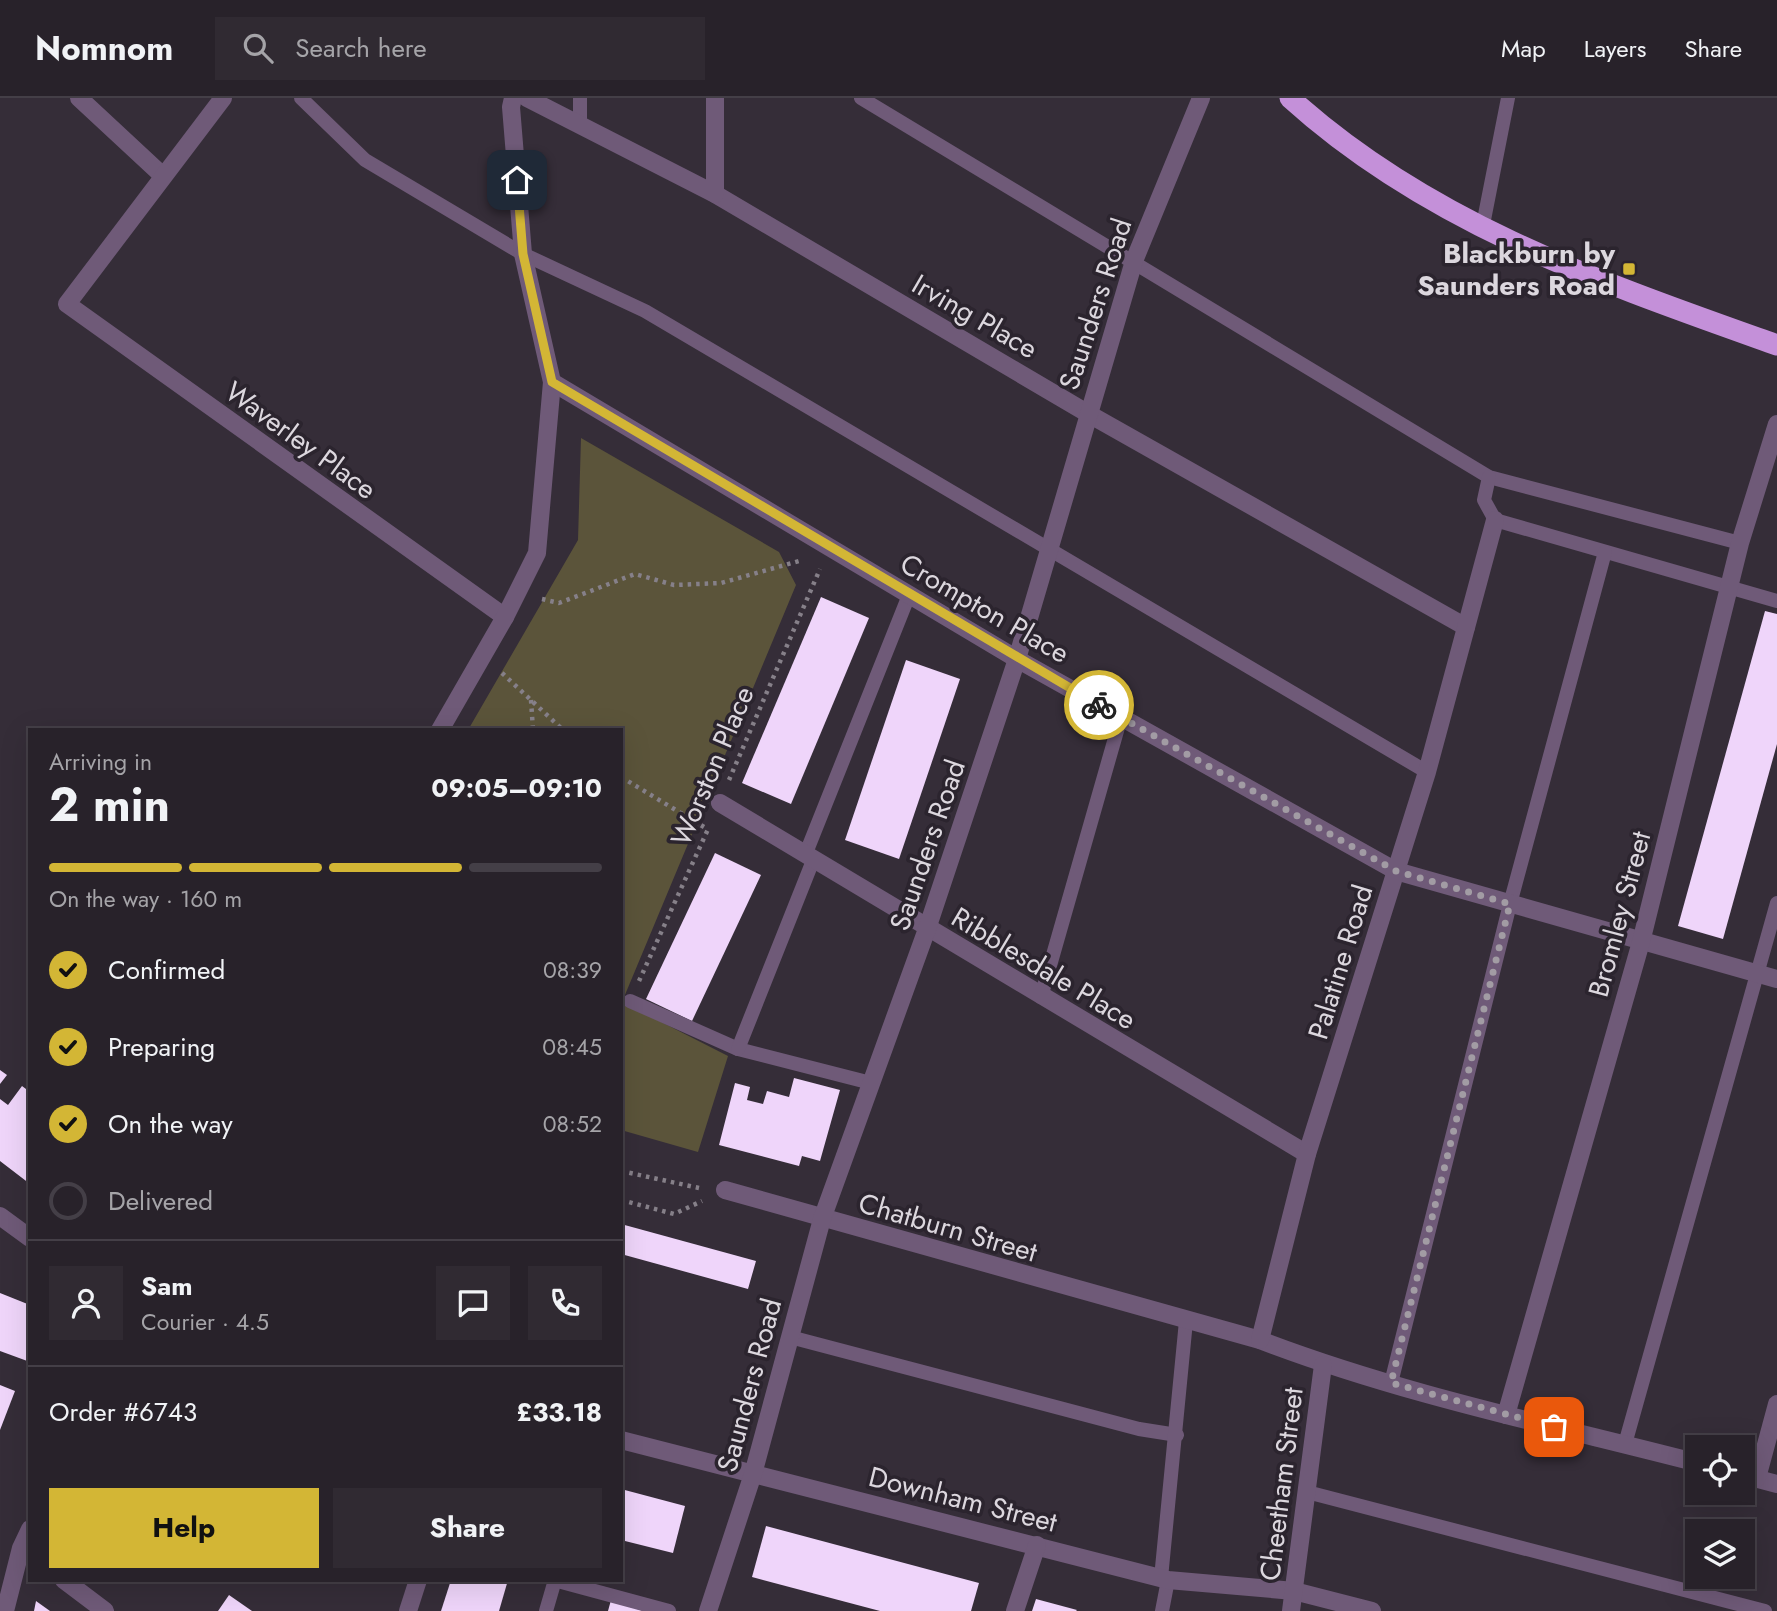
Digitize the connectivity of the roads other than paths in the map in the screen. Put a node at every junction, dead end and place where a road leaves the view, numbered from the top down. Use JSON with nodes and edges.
{"nodes":[{"id":1,"x":79,"y":98,"type":"edge"},
{"id":2,"x":223,"y":98,"type":"edge"},
{"id":3,"x":301,"y":98,"type":"edge"},
{"id":4,"x":513,"y":98,"type":"edge"},
{"id":5,"x":527,"y":98,"type":"edge"},
{"id":6,"x":580,"y":98,"type":"edge"},
{"id":7,"x":715,"y":98,"type":"edge"},
{"id":8,"x":861,"y":98,"type":"edge"},
{"id":9,"x":1201,"y":98,"type":"edge"},
{"id":10,"x":1290,"y":98,"type":"edge"},
{"id":11,"x":1508,"y":98,"type":"edge"},
{"id":12,"x":580,"y":126,"type":"junction"},
{"id":13,"x":163,"y":176,"type":"junction"},
{"id":14,"x":715,"y":194,"type":"junction"},
{"id":15,"x":1482,"y":230,"type":"junction"},
{"id":16,"x":523,"y":254,"type":"junction"},
{"id":17,"x":1133,"y":261,"type":"junction"},
{"id":18,"x":1777,"y":345,"type":"edge"},
{"id":19,"x":552,"y":382,"type":"junction"},
{"id":20,"x":1087,"y":413,"type":"junction"},
{"id":21,"x":1777,"y":424,"type":"edge"},
{"id":22,"x":1489,"y":477,"type":"junction"},
{"id":23,"x":1495,"y":520,"type":"junction"},
{"id":24,"x":1741,"y":543,"type":"junction"},
{"id":25,"x":1050,"y":551,"type":"junction"},
{"id":26,"x":1605,"y":552,"type":"junction"},
{"id":27,"x":1729,"y":588,"type":"junction"},
{"id":28,"x":909,"y":595,"type":"junction"},
{"id":29,"x":1777,"y":601,"type":"edge"},
{"id":30,"x":505,"y":617,"type":"junction"},
{"id":31,"x":1466,"y":627,"type":"junction"},
{"id":32,"x":1017,"y":659,"type":"junction"},
{"id":33,"x":1121,"y":717,"type":"junction"},
{"id":34,"x":441,"y":728,"type":"edge"},
{"id":35,"x":1427,"y":772,"type":"junction"},
{"id":36,"x":720,"y":803,"type":"road end"},
{"id":37,"x":810,"y":856,"type":"junction"},
{"id":38,"x":1396,"y":871,"type":"junction"},
{"id":39,"x":1777,"y":903,"type":"edge"},
{"id":40,"x":1510,"y":904,"type":"junction"},
{"id":41,"x":927,"y":929,"type":"junction"},
{"id":42,"x":1641,"y":942,"type":"junction"},
{"id":43,"x":1756,"y":974,"type":"junction"},
{"id":44,"x":1777,"y":979,"type":"edge"},
{"id":45,"x":1041,"y":996,"type":"junction"},
{"id":46,"x":630,"y":1001,"type":"road end"},
{"id":47,"x":738,"y":1049,"type":"junction"},
{"id":48,"x":871,"y":1083,"type":"junction"},
{"id":49,"x":1307,"y":1154,"type":"junction"},
{"id":50,"x":724,"y":1190,"type":"road end"},
{"id":51,"x":0,"y":1216,"type":"edge"},
{"id":52,"x":822,"y":1219,"type":"junction"},
{"id":53,"x":28,"y":1237,"type":"edge"},
{"id":54,"x":1186,"y":1321,"type":"junction"},
{"id":55,"x":790,"y":1337,"type":"junction"},
{"id":56,"x":1260,"y":1340,"type":"junction"},
{"id":57,"x":1324,"y":1365,"type":"junction"},
{"id":58,"x":1391,"y":1383,"type":"junction"},
{"id":59,"x":1777,"y":1404,"type":"edge"},
{"id":60,"x":1506,"y":1415,"type":"junction"},
{"id":61,"x":1177,"y":1435,"type":"junction"},
{"id":62,"x":623,"y":1441,"type":"edge"},
{"id":63,"x":1625,"y":1444,"type":"junction"},
{"id":64,"x":1685,"y":1460,"type":"edge"},
{"id":65,"x":1755,"y":1463,"type":"edge"},
{"id":66,"x":753,"y":1474,"type":"junction"},
{"id":67,"x":1755,"y":1477,"type":"edge"},
{"id":68,"x":1777,"y":1484,"type":"edge"},
{"id":69,"x":1307,"y":1492,"type":"junction"},
{"id":70,"x":1037,"y":1545,"type":"junction"},
{"id":71,"x":25,"y":1552,"type":"edge"},
{"id":72,"x":1165,"y":1579,"type":"junction"},
{"id":73,"x":67,"y":1582,"type":"edge"},
{"id":74,"x":417,"y":1582,"type":"edge"},
{"id":75,"x":554,"y":1582,"type":"edge"},
{"id":76,"x":562,"y":1582,"type":"edge"},
{"id":77,"x":1294,"y":1591,"type":"junction"},
{"id":78,"x":5,"y":1611,"type":"edge"},
{"id":79,"x":105,"y":1611,"type":"edge"},
{"id":80,"x":408,"y":1611,"type":"edge"},
{"id":81,"x":546,"y":1611,"type":"edge"},
{"id":82,"x":669,"y":1611,"type":"edge"},
{"id":83,"x":708,"y":1611,"type":"edge"},
{"id":84,"x":1015,"y":1611,"type":"edge"},
{"id":85,"x":1162,"y":1611,"type":"edge"},
{"id":86,"x":1292,"y":1611,"type":"edge"},
{"id":87,"x":1372,"y":1611,"type":"edge"},
{"id":88,"x":1765,"y":1611,"type":"edge"}],
"edges":[{"from":1,"to":13,"type":"street"},
{"from":2,"to":13,"type":"street"},
{"from":3,"to":16,"type":"lane"},
{"from":4,"to":16,"type":"street"},
{"from":5,"to":12,"type":"street","name":"Irving Place"},
{"from":6,"to":12,"type":"lane"},
{"from":7,"to":14,"type":"street"},
{"from":8,"to":17,"type":"lane"},
{"from":9,"to":17,"type":"street","name":"Saunders Road"},
{"from":10,"to":15,"type":"highway"},
{"from":11,"to":15,"type":"lane"},
{"from":12,"to":14,"type":"street","name":"Irving Place"},
{"from":13,"to":30,"type":"street","name":"Waverley Place"},
{"from":14,"to":20,"type":"street","name":"Irving Place"},
{"from":15,"to":18,"type":"highway"},
{"from":16,"to":19,"type":"street"},
{"from":16,"to":25,"type":"lane"},
{"from":17,"to":20,"type":"street","name":"Saunders Road"},
{"from":17,"to":22,"type":"lane"},
{"from":19,"to":28,"type":"street","name":"Crompton Place"},
{"from":19,"to":30,"type":"street"},
{"from":20,"to":25,"type":"street","name":"Saunders Road"},
{"from":20,"to":31,"type":"street","name":"Irving Place"},
{"from":21,"to":24,"type":"street","name":"Bromley Street"},
{"from":22,"to":23,"type":"lane"},
{"from":22,"to":24,"type":"lane"},
{"from":23,"to":26,"type":"lane"},
{"from":23,"to":31,"type":"street","name":"Palatine Road"},
{"from":24,"to":27,"type":"street","name":"Bromley Street"},
{"from":25,"to":32,"type":"street","name":"Saunders Road"},
{"from":25,"to":35,"type":"lane"},
{"from":26,"to":27,"type":"lane"},
{"from":26,"to":40,"type":"lane"},
{"from":27,"to":29,"type":"lane"},
{"from":27,"to":42,"type":"street","name":"Bromley Street"},
{"from":28,"to":32,"type":"street","name":"Crompton Place"},
{"from":28,"to":37,"type":"lane"},
{"from":30,"to":34,"type":"street"},
{"from":31,"to":35,"type":"street","name":"Palatine Road"},
{"from":32,"to":33,"type":"street","name":"Crompton Place"},
{"from":32,"to":41,"type":"street","name":"Saunders Road"},
{"from":33,"to":38,"type":"street","name":"Crompton Place"},
{"from":33,"to":45,"type":"lane"},
{"from":35,"to":38,"type":"street","name":"Palatine Road"},
{"from":36,"to":37,"type":"street","name":"Ribblesdale Place"},
{"from":37,"to":41,"type":"street","name":"Ribblesdale Place"},
{"from":37,"to":47,"type":"lane"},
{"from":38,"to":40,"type":"street","name":"Crompton Place"},
{"from":38,"to":49,"type":"street","name":"Palatine Road"},
{"from":39,"to":43,"type":"lane"},
{"from":40,"to":42,"type":"street","name":"Crompton Place"},
{"from":40,"to":58,"type":"lane"},
{"from":41,"to":45,"type":"street","name":"Ribblesdale Place"},
{"from":41,"to":48,"type":"street","name":"Saunders Road"},
{"from":42,"to":43,"type":"street","name":"Crompton Place"},
{"from":42,"to":60,"type":"street","name":"Bromley Street"},
{"from":43,"to":44,"type":"street","name":"Crompton Place"},
{"from":43,"to":63,"type":"lane"},
{"from":45,"to":49,"type":"street","name":"Ribblesdale Place"},
{"from":46,"to":47,"type":"lane"},
{"from":47,"to":48,"type":"lane"},
{"from":48,"to":52,"type":"street","name":"Saunders Road"},
{"from":49,"to":56,"type":"street","name":"Palatine Road"},
{"from":50,"to":52,"type":"street","name":"Chatburn Street"},
{"from":51,"to":53,"type":"street"},
{"from":52,"to":54,"type":"street","name":"Chatburn Street"},
{"from":52,"to":55,"type":"street","name":"Saunders Road"},
{"from":54,"to":56,"type":"street","name":"Chatburn Street"},
{"from":54,"to":61,"type":"lane"},
{"from":55,"to":61,"type":"lane"},
{"from":55,"to":66,"type":"street","name":"Saunders Road"},
{"from":56,"to":57,"type":"street","name":"Chatburn Street"},
{"from":57,"to":58,"type":"street","name":"Chatburn Street"},
{"from":57,"to":69,"type":"street","name":"Cheetham Street"},
{"from":58,"to":60,"type":"street","name":"Chatburn Street"},
{"from":59,"to":65,"type":"street"},
{"from":60,"to":63,"type":"street","name":"Chatburn Street"},
{"from":61,"to":72,"type":"lane"},
{"from":62,"to":66,"type":"street","name":"Downham Street"},
{"from":63,"to":64,"type":"street","name":"Chatburn Street"},
{"from":66,"to":70,"type":"street","name":"Downham Street"},
{"from":66,"to":83,"type":"street","name":"Saunders Road"},
{"from":67,"to":68,"type":"street"},
{"from":69,"to":77,"type":"street","name":"Cheetham Street"},
{"from":69,"to":88,"type":"lane"},
{"from":70,"to":72,"type":"street","name":"Downham Street"},
{"from":70,"to":84,"type":"street"},
{"from":71,"to":78,"type":"street"},
{"from":72,"to":77,"type":"street","name":"Downham Street"},
{"from":72,"to":85,"type":"lane"},
{"from":73,"to":79,"type":"street"},
{"from":74,"to":80,"type":"street"},
{"from":75,"to":81,"type":"lane"},
{"from":76,"to":82,"type":"lane"},
{"from":77,"to":86,"type":"street","name":"Cheetham Street"},
{"from":77,"to":87,"type":"street","name":"Downham Street"}]}
